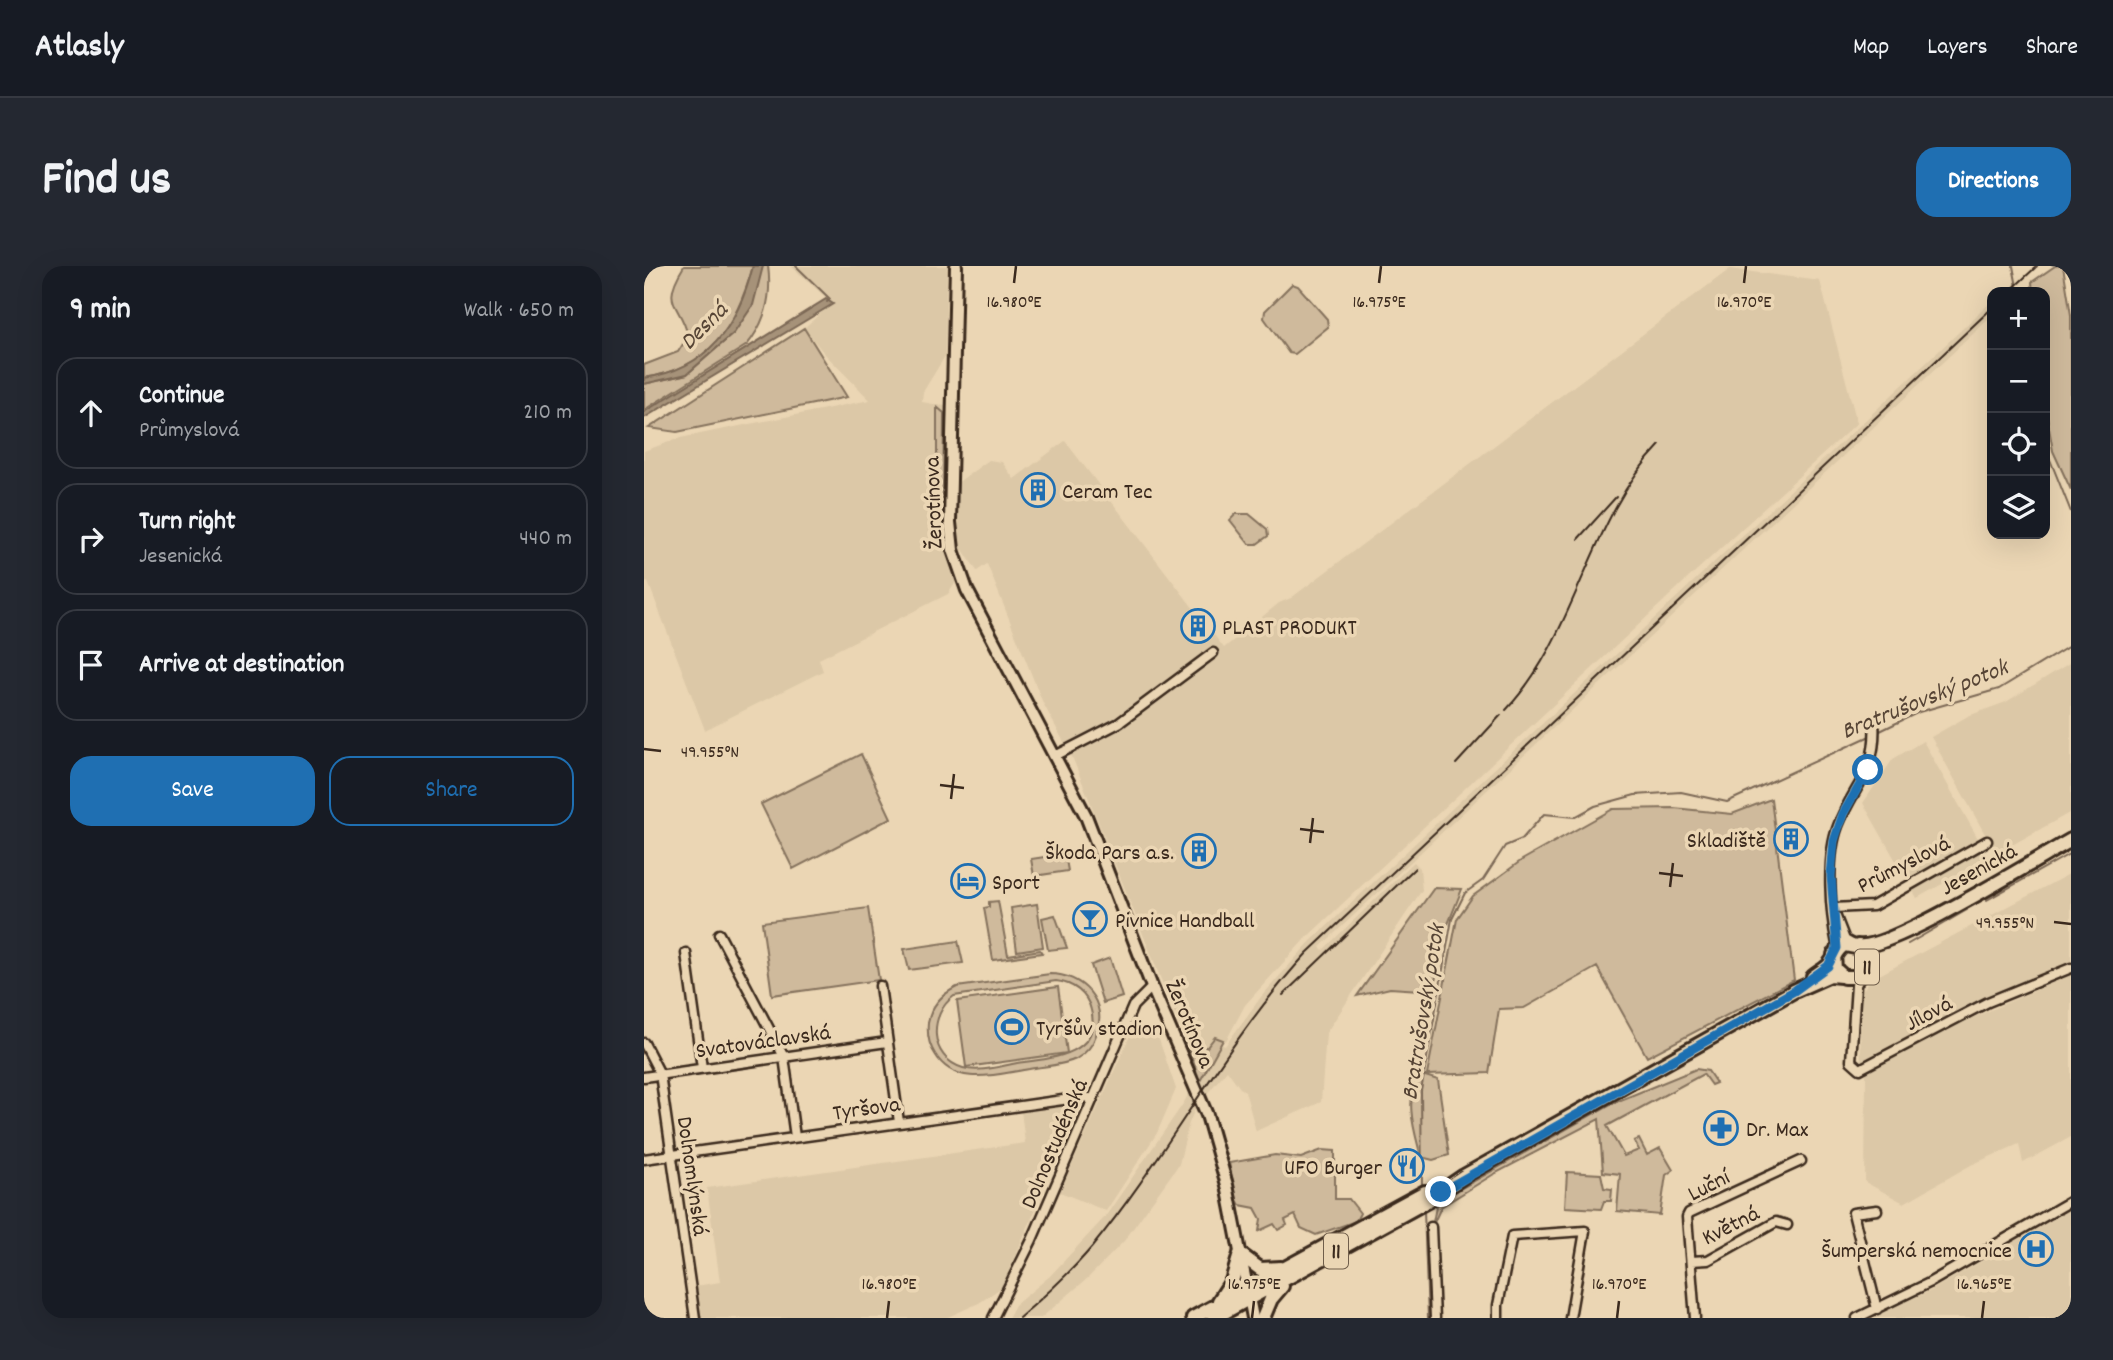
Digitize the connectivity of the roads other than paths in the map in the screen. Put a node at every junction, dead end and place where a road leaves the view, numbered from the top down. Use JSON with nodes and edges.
{"nodes":[{"id":1,"x":956,"y":266,"type":"edge"},
{"id":2,"x":1213,"y":653,"type":"dead end"},
{"id":3,"x":1874,"y":723,"type":"dead end"},
{"id":4,"x":1055,"y":756,"type":"junction"},
{"id":5,"x":2071,"y":840,"type":"edge"},
{"id":6,"x":1987,"y":841,"type":"dead end"},
{"id":7,"x":1834,"y":908,"type":"junction"},
{"id":8,"x":1904,"y":932,"type":"junction"},
{"id":9,"x":719,"y":934,"type":"dead end"},
{"id":10,"x":1856,"y":945,"type":"junction"},
{"id":11,"x":686,"y":953,"type":"dead end"},
{"id":12,"x":1835,"y":954,"type":"junction"},
{"id":13,"x":2071,"y":968,"type":"edge"},
{"id":14,"x":1864,"y":970,"type":"junction"},
{"id":15,"x":1841,"y":976,"type":"junction"},
{"id":16,"x":880,"y":986,"type":"dead end"},
{"id":17,"x":1152,"y":987,"type":"junction"},
{"id":18,"x":1794,"y":991,"type":"junction"},
{"id":19,"x":1854,"y":1014,"type":"junction"},
{"id":20,"x":887,"y":1042,"type":"junction"},
{"id":21,"x":644,"y":1043,"type":"edge"},
{"id":22,"x":784,"y":1057,"type":"junction"},
{"id":23,"x":702,"y":1068,"type":"junction"},
{"id":24,"x":660,"y":1074,"type":"junction"},
{"id":25,"x":644,"y":1077,"type":"edge"},
{"id":26,"x":1093,"y":1098,"type":"junction"},
{"id":27,"x":899,"y":1122,"type":"junction"},
{"id":28,"x":795,"y":1137,"type":"junction"},
{"id":29,"x":672,"y":1154,"type":"junction"},
{"id":30,"x":644,"y":1158,"type":"edge"},
{"id":31,"x":1801,"y":1161,"type":"dead end"},
{"id":32,"x":2071,"y":1201,"type":"edge"},
{"id":33,"x":1877,"y":1210,"type":"dead end"},
{"id":34,"x":1787,"y":1225,"type":"dead end"},
{"id":35,"x":1431,"y":1227,"type":"dead end"},
{"id":36,"x":1240,"y":1254,"type":"junction"},
{"id":37,"x":1691,"y":1261,"type":"junction"},
{"id":38,"x":1293,"y":1270,"type":"junction"},
{"id":39,"x":1248,"y":1294,"type":"junction"},
{"id":40,"x":1877,"y":1309,"type":"junction"},
{"id":41,"x":1214,"y":1312,"type":"edge"},
{"id":42,"x":695,"y":1318,"type":"edge"},
{"id":43,"x":993,"y":1318,"type":"edge"},
{"id":44,"x":1193,"y":1318,"type":"edge"},
{"id":45,"x":1253,"y":1318,"type":"edge"},
{"id":46,"x":1263,"y":1318,"type":"edge"},
{"id":47,"x":1435,"y":1318,"type":"edge"},
{"id":48,"x":1498,"y":1318,"type":"edge"},
{"id":49,"x":1570,"y":1318,"type":"edge"},
{"id":50,"x":1695,"y":1318,"type":"edge"},
{"id":51,"x":1857,"y":1318,"type":"edge"}],
"edges":[{"from":1,"to":4,"type":"street","name":"Žerotínova"},
{"from":2,"to":4,"type":"street"},
{"from":3,"to":7,"type":"street","name":"Průmyslová"},
{"from":4,"to":17,"type":"street","name":"Žerotínova"},
{"from":5,"to":8,"type":"main road","name":"Jesenická","number":"11"},
{"from":6,"to":7,"type":"street","name":"Průmyslová"},
{"from":7,"to":10,"type":"street","name":"Průmyslová"},
{"from":7,"to":12,"type":"street","name":"Průmyslová"},
{"from":8,"to":10,"type":"main road","name":"Jesenická","number":"11"},
{"from":8,"to":14,"type":"main road","name":"Jesenická","number":"11"},
{"from":9,"to":22,"type":"street"},
{"from":10,"to":12,"type":"main road","name":"Jesenická","number":"11"},
{"from":10,"to":14,"type":"main road","number":"11"},
{"from":11,"to":23,"type":"street"},
{"from":12,"to":15,"type":"main road","number":"11"},
{"from":12,"to":18,"type":"main road","name":"Jesenická","number":"11"},
{"from":13,"to":19,"type":"street","name":"Jílová"},
{"from":14,"to":15,"type":"main road","name":"Jesenická","number":"11"},
{"from":14,"to":19,"type":"street","name":"Jílová"},
{"from":15,"to":18,"type":"main road","name":"Jesenická","number":"11"},
{"from":15,"to":19,"type":"street","name":"Jílová"},
{"from":16,"to":20,"type":"street"},
{"from":17,"to":26,"type":"street","name":"Dolnostudénská"},
{"from":17,"to":36,"type":"street","name":"Žerotínova"},
{"from":18,"to":38,"type":"main road","name":"Jesenická","number":"11"},
{"from":20,"to":22,"type":"street","name":"Svatováclavská"},
{"from":20,"to":27,"type":"street"},
{"from":21,"to":24,"type":"street","name":"Dolnomlýnská"},
{"from":22,"to":23,"type":"street","name":"Svatováclavská"},
{"from":22,"to":28,"type":"street"},
{"from":23,"to":24,"type":"street","name":"Svatováclavská"},
{"from":24,"to":25,"type":"street","name":"Svatováclavská"},
{"from":24,"to":29,"type":"street","name":"Dolnomlýnská"},
{"from":26,"to":27,"type":"street","name":"Tyršova"},
{"from":26,"to":43,"type":"street","name":"Dolnostudénská"},
{"from":27,"to":28,"type":"street","name":"Tyršova"},
{"from":28,"to":29,"type":"street","name":"Tyršova"},
{"from":29,"to":30,"type":"street","name":"Tyršova"},
{"from":29,"to":42,"type":"street","name":"Dolnomlýnská"},
{"from":31,"to":37,"type":"street","name":"Luční"},
{"from":32,"to":40,"type":"street"},
{"from":33,"to":40,"type":"street"},
{"from":34,"to":37,"type":"street","name":"Květná"},
{"from":35,"to":47,"type":"street"},
{"from":36,"to":38,"type":"main road"},
{"from":36,"to":39,"type":"street","name":"Žerotínova"},
{"from":36,"to":41,"type":"main road"},
{"from":37,"to":50,"type":"street","name":"Luční"},
{"from":38,"to":39,"type":"main road","name":"Jesenická","number":"11"},
{"from":38,"to":46,"type":"main road"},
{"from":39,"to":41,"type":"main road","name":"Jesenická","number":"11"},
{"from":39,"to":45,"type":"street","name":"Žerotínova"},
{"from":40,"to":51,"type":"street"},
{"from":41,"to":44,"type":"main road","name":"Jesenická","number":"11"},
{"from":48,"to":49,"type":"street"}]}
